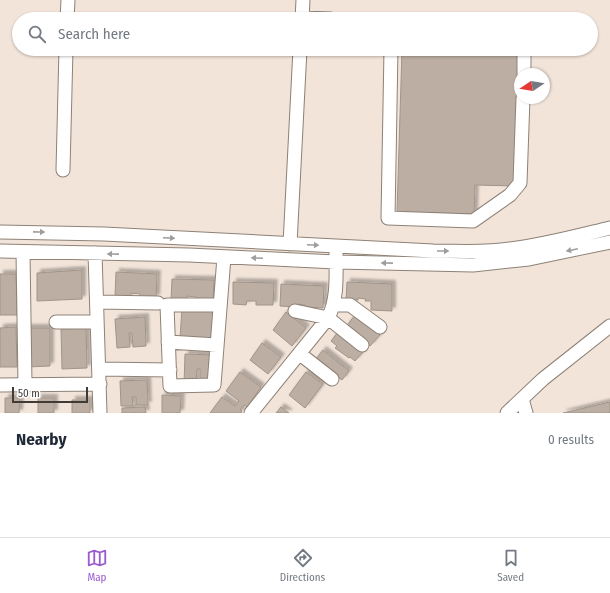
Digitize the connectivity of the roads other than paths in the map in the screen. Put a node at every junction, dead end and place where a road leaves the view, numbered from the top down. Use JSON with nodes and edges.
{"nodes":[{"id":1,"x":68,"y":0,"type":"edge"},
{"id":2,"x":303,"y":0,"type":"edge"},
{"id":3,"x":67,"y":12,"type":"edge"},
{"id":4,"x":302,"y":12,"type":"edge"},
{"id":5,"x":66,"y":56,"type":"edge"},
{"id":6,"x":300,"y":56,"type":"edge"},
{"id":7,"x":391,"y":56,"type":"edge"},
{"id":8,"x":524,"y":56,"type":"edge"},
{"id":9,"x":524,"y":68,"type":"edge"},
{"id":10,"x":523,"y":104,"type":"edge"},
{"id":11,"x":62,"y":170,"type":"dead end"},
{"id":12,"x":610,"y":228,"type":"edge"},
{"id":13,"x":0,"y":232,"type":"edge"},
{"id":14,"x":610,"y":242,"type":"edge"},
{"id":15,"x":290,"y":244,"type":"junction"},
{"id":16,"x":335,"y":246,"type":"junction"},
{"id":17,"x":0,"y":251,"type":"edge"},
{"id":18,"x":23,"y":252,"type":"junction"},
{"id":19,"x":95,"y":253,"type":"junction"},
{"id":20,"x":224,"y":257,"type":"junction"},
{"id":21,"x":336,"y":262,"type":"junction"},
{"id":22,"x":97,"y":302,"type":"junction"},
{"id":23,"x":158,"y":303,"type":"dead end"},
{"id":24,"x":220,"y":305,"type":"junction"},
{"id":25,"x":333,"y":305,"type":"junction"},
{"id":26,"x":295,"y":311,"type":"dead end"},
{"id":27,"x":328,"y":318,"type":"junction"},
{"id":28,"x":56,"y":322,"type":"dead end"},
{"id":29,"x":96,"y":322,"type":"junction"},
{"id":30,"x":610,"y":326,"type":"edge"},
{"id":31,"x":380,"y":327,"type":"dead end"},
{"id":32,"x":168,"y":342,"type":"junction"},
{"id":33,"x":217,"y":345,"type":"junction"},
{"id":34,"x":362,"y":345,"type":"dead end"},
{"id":35,"x":300,"y":354,"type":"junction"},
{"id":36,"x":99,"y":370,"type":"junction"},
{"id":37,"x":170,"y":370,"type":"junction"},
{"id":38,"x":332,"y":379,"type":"dead end"},
{"id":39,"x":24,"y":384,"type":"junction"},
{"id":40,"x":100,"y":384,"type":"junction"},
{"id":41,"x":0,"y":385,"type":"edge"},
{"id":42,"x":522,"y":399,"type":"junction"},
{"id":43,"x":100,"y":413,"type":"edge"},
{"id":44,"x":251,"y":413,"type":"edge"},
{"id":45,"x":507,"y":413,"type":"edge"},
{"id":46,"x":526,"y":413,"type":"edge"}],
"edges":[{"from":1,"to":3,"type":"street"},
{"from":2,"to":4,"type":"street"},
{"from":5,"to":11,"type":"street"},
{"from":6,"to":15,"type":"street"},
{"from":7,"to":10,"type":"street"},
{"from":8,"to":9,"type":"street"},
{"from":16,"to":12,"type":"street","one_way":true},
{"from":13,"to":15,"type":"street","one_way":true},
{"from":14,"to":21,"type":"street","one_way":true},
{"from":15,"to":16,"type":"street","one_way":true},
{"from":16,"to":21,"type":"street"},
{"from":17,"to":18,"type":"street"},
{"from":18,"to":19,"type":"street"},
{"from":18,"to":39,"type":"street"},
{"from":20,"to":19,"type":"street","one_way":true},
{"from":19,"to":22,"type":"street"},
{"from":21,"to":20,"type":"street","one_way":true},
{"from":20,"to":24,"type":"street"},
{"from":21,"to":25,"type":"street"},
{"from":22,"to":23,"type":"street"},
{"from":22,"to":29,"type":"street"},
{"from":24,"to":32,"type":"street"},
{"from":24,"to":33,"type":"street"},
{"from":25,"to":27,"type":"street"},
{"from":25,"to":31,"type":"street"},
{"from":26,"to":27,"type":"street"},
{"from":27,"to":34,"type":"street"},
{"from":27,"to":35,"type":"street"},
{"from":28,"to":29,"type":"street"},
{"from":29,"to":36,"type":"street"},
{"from":30,"to":42,"type":"street"},
{"from":32,"to":33,"type":"street"},
{"from":32,"to":37,"type":"street"},
{"from":33,"to":37,"type":"street"},
{"from":35,"to":38,"type":"street"},
{"from":35,"to":44,"type":"street"},
{"from":36,"to":37,"type":"street"},
{"from":36,"to":40,"type":"street"},
{"from":39,"to":40,"type":"street"},
{"from":39,"to":41,"type":"street"},
{"from":40,"to":43,"type":"street"},
{"from":42,"to":45,"type":"street"},
{"from":42,"to":46,"type":"street"}]}
